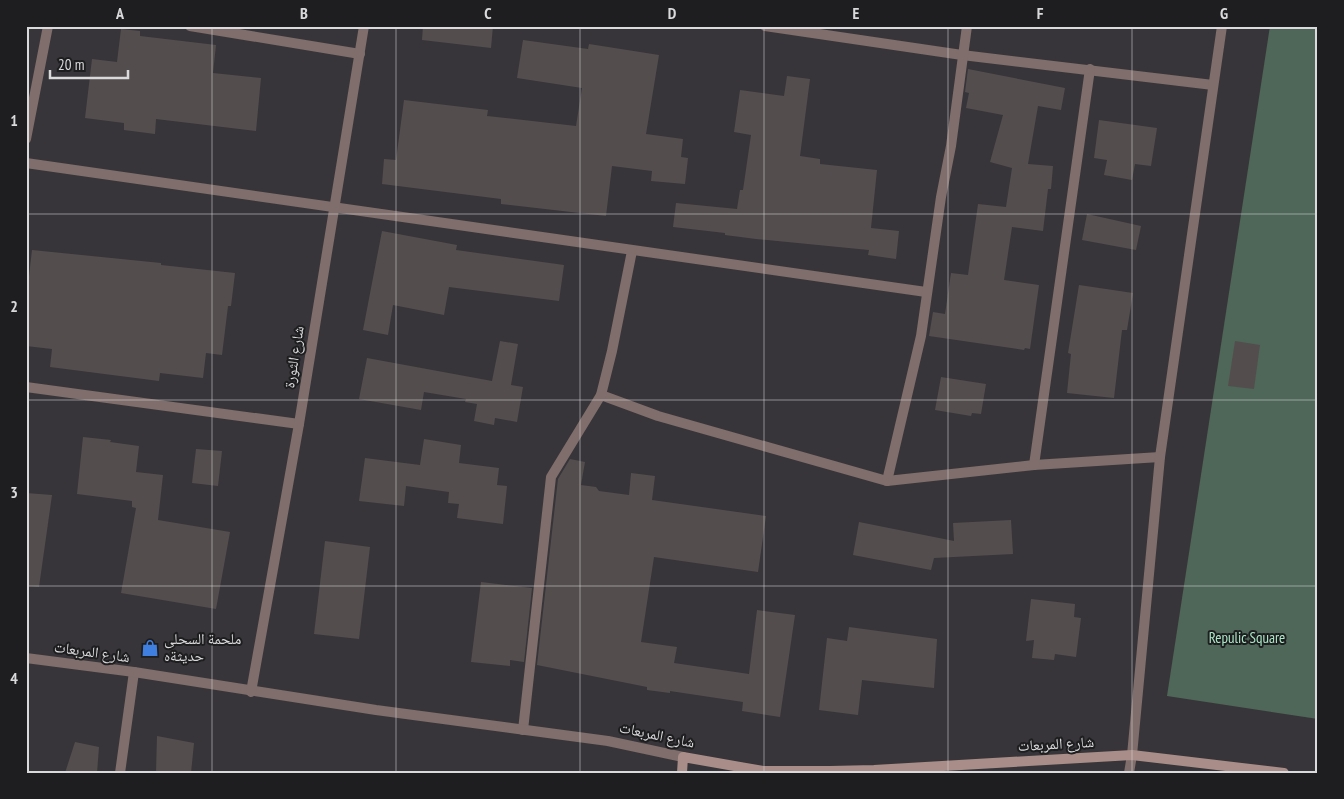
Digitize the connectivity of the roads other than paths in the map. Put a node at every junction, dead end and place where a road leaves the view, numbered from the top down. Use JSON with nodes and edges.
{"nodes":[{"id":1,"x":48,"y":26,"type":"edge"},
{"id":2,"x":190,"y":26,"type":"edge"},
{"id":3,"x":364,"y":26,"type":"edge"},
{"id":4,"x":765,"y":26,"type":"edge"},
{"id":5,"x":967,"y":26,"type":"edge"},
{"id":6,"x":1222,"y":26,"type":"edge"},
{"id":7,"x":360,"y":54,"type":"junction"},
{"id":8,"x":962,"y":56,"type":"junction"},
{"id":9,"x":1090,"y":69,"type":"junction"},
{"id":10,"x":1212,"y":85,"type":"junction"},
{"id":11,"x":26,"y":139,"type":"edge"},
{"id":12,"x":26,"y":163,"type":"edge"},
{"id":13,"x":334,"y":206,"type":"junction"},
{"id":14,"x":632,"y":251,"type":"junction"},
{"id":15,"x":926,"y":292,"type":"junction"},
{"id":16,"x":26,"y":387,"type":"edge"},
{"id":17,"x":601,"y":395,"type":"junction"},
{"id":18,"x":298,"y":424,"type":"junction"},
{"id":19,"x":1160,"y":457,"type":"junction"},
{"id":20,"x":1034,"y":465,"type":"junction"},
{"id":21,"x":887,"y":481,"type":"junction"},
{"id":22,"x":26,"y":658,"type":"edge"},
{"id":23,"x":134,"y":672,"type":"junction"},
{"id":24,"x":251,"y":692,"type":"junction"},
{"id":25,"x":522,"y":730,"type":"junction"},
{"id":26,"x":1132,"y":755,"type":"junction"},
{"id":27,"x":683,"y":757,"type":"junction"},
{"id":28,"x":120,"y":773,"type":"edge"},
{"id":29,"x":682,"y":773,"type":"edge"},
{"id":30,"x":1130,"y":773,"type":"edge"},
{"id":31,"x":1284,"y":773,"type":"edge"}],
"edges":[{"from":1,"to":11,"type":"street"},
{"from":2,"to":7,"type":"street"},
{"from":3,"to":7,"type":"street","name":"شارع الثورة"},
{"from":4,"to":8,"type":"street"},
{"from":5,"to":8,"type":"street"},
{"from":6,"to":10,"type":"street"},
{"from":7,"to":13,"type":"street","name":"شارع الثورة"},
{"from":8,"to":9,"type":"street"},
{"from":8,"to":15,"type":"street"},
{"from":9,"to":10,"type":"street"},
{"from":9,"to":20,"type":"street"},
{"from":10,"to":19,"type":"street"},
{"from":12,"to":13,"type":"street"},
{"from":13,"to":14,"type":"street"},
{"from":13,"to":18,"type":"street","name":"شارع الثورة"},
{"from":14,"to":15,"type":"street"},
{"from":14,"to":17,"type":"street"},
{"from":15,"to":21,"type":"street"},
{"from":16,"to":18,"type":"street"},
{"from":17,"to":21,"type":"street"},
{"from":17,"to":25,"type":"street"},
{"from":18,"to":24,"type":"street","name":"شارع الثورة"},
{"from":19,"to":20,"type":"street"},
{"from":19,"to":26,"type":"street"},
{"from":20,"to":21,"type":"street"},
{"from":22,"to":23,"type":"street","name":"شارع المربعات"},
{"from":23,"to":24,"type":"street","name":"شارع المربعات"},
{"from":23,"to":28,"type":"street"},
{"from":24,"to":25,"type":"street","name":"شارع المربعات"},
{"from":25,"to":27,"type":"street","name":"شارع المربعات"},
{"from":26,"to":27,"type":"main road","name":"شارع المربعات"},
{"from":26,"to":30,"type":"street"},
{"from":26,"to":31,"type":"main road","name":"شارع المربعات"},
{"from":27,"to":29,"type":"main road"}]}
